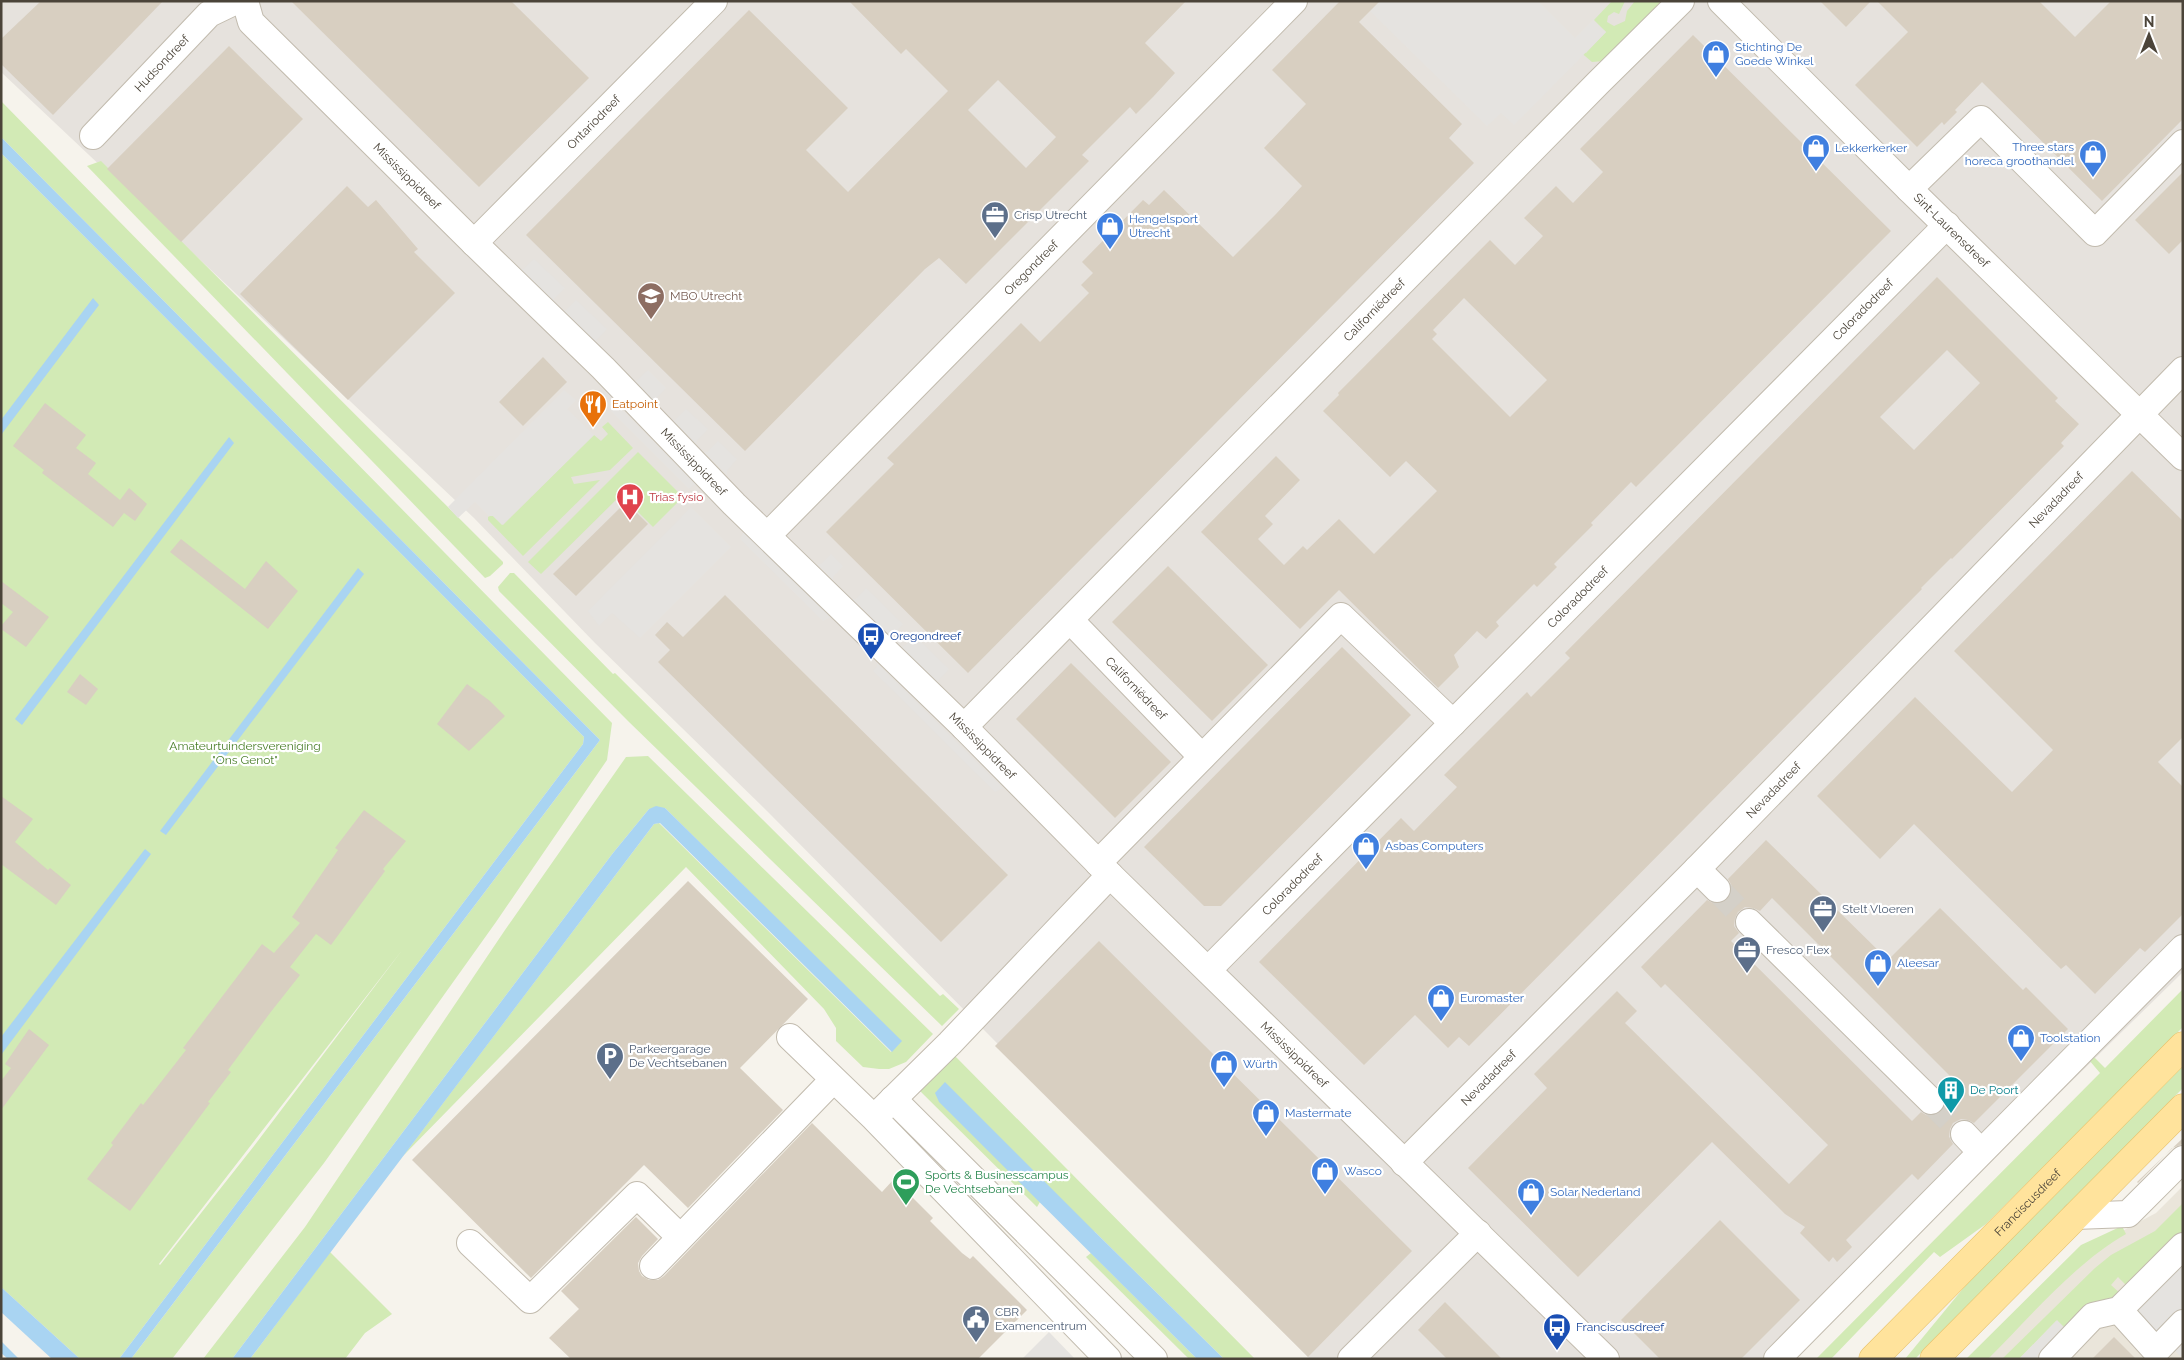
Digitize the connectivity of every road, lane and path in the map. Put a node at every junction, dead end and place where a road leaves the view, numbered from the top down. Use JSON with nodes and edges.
{"nodes":[{"id":1,"x":236,"y":1,"type":"edge"},
{"id":2,"x":245,"y":1,"type":"edge"},
{"id":3,"x":714,"y":1,"type":"edge"},
{"id":4,"x":1294,"y":1,"type":"edge"},
{"id":5,"x":1681,"y":1,"type":"edge"},
{"id":6,"x":1722,"y":1,"type":"edge"},
{"id":7,"x":93,"y":136,"type":"dead end"},
{"id":8,"x":2183,"y":143,"type":"edge"},
{"id":9,"x":1909,"y":188,"type":"junction"},
{"id":10,"x":1947,"y":225,"type":"junction"},
{"id":11,"x":474,"y":244,"type":"junction"},
{"id":12,"x":2183,"y":370,"type":"edge"},
{"id":13,"x":2140,"y":414,"type":"junction"},
{"id":14,"x":2183,"y":457,"type":"edge"},
{"id":15,"x":768,"y":535,"type":"junction"},
{"id":16,"x":1070,"y":620,"type":"junction"},
{"id":17,"x":1453,"y":723,"type":"junction"},
{"id":18,"x":964,"y":727,"type":"junction"},
{"id":19,"x":1202,"y":757,"type":"junction"},
{"id":20,"x":1104,"y":869,"type":"junction"},
{"id":21,"x":1697,"y":869,"type":"junction"},
{"id":22,"x":1717,"y":889,"type":"tunnel mouth"},
{"id":23,"x":1749,"y":922,"type":"tunnel mouth"},
{"id":24,"x":2183,"y":948,"type":"edge"},
{"id":25,"x":1208,"y":970,"type":"junction"},
{"id":26,"x":790,"y":1037,"type":"dead end"},
{"id":27,"x":2183,"y":1046,"type":"edge"},
{"id":28,"x":833,"y":1080,"type":"junction"},
{"id":29,"x":893,"y":1099,"type":"junction"},
{"id":30,"x":1931,"y":1101,"type":"tunnel mouth"},
{"id":31,"x":2183,"y":1108,"type":"edge"},
{"id":32,"x":874,"y":1118,"type":"junction"},
{"id":33,"x":2183,"y":1159,"type":"edge"},
{"id":34,"x":1404,"y":1163,"type":"junction"},
{"id":35,"x":2075,"y":1216,"type":"junction"},
{"id":36,"x":1478,"y":1233,"type":"junction"},
{"id":37,"x":680,"y":1237,"type":"junction"},
{"id":38,"x":470,"y":1243,"type":"dead end"},
{"id":39,"x":2183,"y":1246,"type":"edge"},
{"id":40,"x":652,"y":1266,"type":"dead end"},
{"id":41,"x":2119,"y":1310,"type":"junction"},
{"id":42,"x":2183,"y":1323,"type":"edge"},
{"id":43,"x":2160,"y":1355,"type":"edge"},
{"id":44,"x":1108,"y":1359,"type":"edge"},
{"id":45,"x":1154,"y":1359,"type":"edge"},
{"id":46,"x":1351,"y":1359,"type":"edge"},
{"id":47,"x":1606,"y":1359,"type":"edge"},
{"id":48,"x":1777,"y":1359,"type":"edge"},
{"id":49,"x":1873,"y":1359,"type":"edge"},
{"id":50,"x":1934,"y":1359,"type":"edge"},
{"id":51,"x":2052,"y":1359,"type":"edge"}],
"edges":[{"from":1,"to":7,"type":"street","name":"Hudsondreef"},
{"from":2,"to":11,"type":"street","name":"Mississippidreef"},
{"from":3,"to":11,"type":"street","name":"Ontariodreef"},
{"from":4,"to":15,"type":"street","name":"Oregondreef"},
{"from":5,"to":16,"type":"street","name":"Californiëdreef"},
{"from":6,"to":9,"type":"street","name":"Sint-Laurensdreef"},
{"from":8,"to":9,"type":"street"},
{"from":9,"to":10,"type":"street","name":"Sint-Laurensdreef"},
{"from":10,"to":13,"type":"street","name":"Sint-Laurensdreef"},
{"from":10,"to":17,"type":"street","name":"Coloradodreef"},
{"from":11,"to":15,"type":"street","name":"Mississippidreef"},
{"from":12,"to":13,"type":"street","name":"Nevadadreef"},
{"from":13,"to":14,"type":"street","name":"Sint-Laurensdreef"},
{"from":13,"to":21,"type":"street","name":"Nevadadreef"},
{"from":15,"to":18,"type":"street","name":"Mississippidreef"},
{"from":16,"to":18,"type":"street","name":"Californiëdreef"},
{"from":16,"to":19,"type":"street","name":"Californiëdreef"},
{"from":17,"to":19,"type":"street"},
{"from":17,"to":25,"type":"street","name":"Coloradodreef"},
{"from":18,"to":20,"type":"street","name":"Mississippidreef"},
{"from":19,"to":20,"type":"street"},
{"from":20,"to":25,"type":"street","name":"Mississippidreef"},
{"from":20,"to":29,"type":"street"},
{"from":21,"to":22,"type":"street"},
{"from":21,"to":34,"type":"street","name":"Nevadadreef"},
{"from":23,"to":30,"type":"street"},
{"from":24,"to":48,"type":"street"},
{"from":25,"to":34,"type":"street","name":"Mississippidreef"},
{"from":26,"to":28,"type":"street"},
{"from":27,"to":49,"type":"main road","name":"Franciscusdreef"},
{"from":28,"to":32,"type":"street"},
{"from":28,"to":37,"type":"street"},
{"from":29,"to":32,"type":"street"},
{"from":29,"to":45,"type":"street"},
{"from":31,"to":35,"type":"main road"},
{"from":32,"to":44,"type":"street"},
{"from":33,"to":35,"type":"street"},
{"from":34,"to":36,"type":"street","name":"Mississippidreef"},
{"from":35,"to":50,"type":"main road"},
{"from":36,"to":46,"type":"street"},
{"from":36,"to":47,"type":"street","name":"Mississippidreef"},
{"from":37,"to":38,"type":"street"},
{"from":37,"to":40,"type":"street"},
{"from":39,"to":41,"type":"street"},
{"from":41,"to":43,"type":"street"},
{"from":41,"to":51,"type":"street"},
{"from":42,"to":43,"type":"street"}]}
